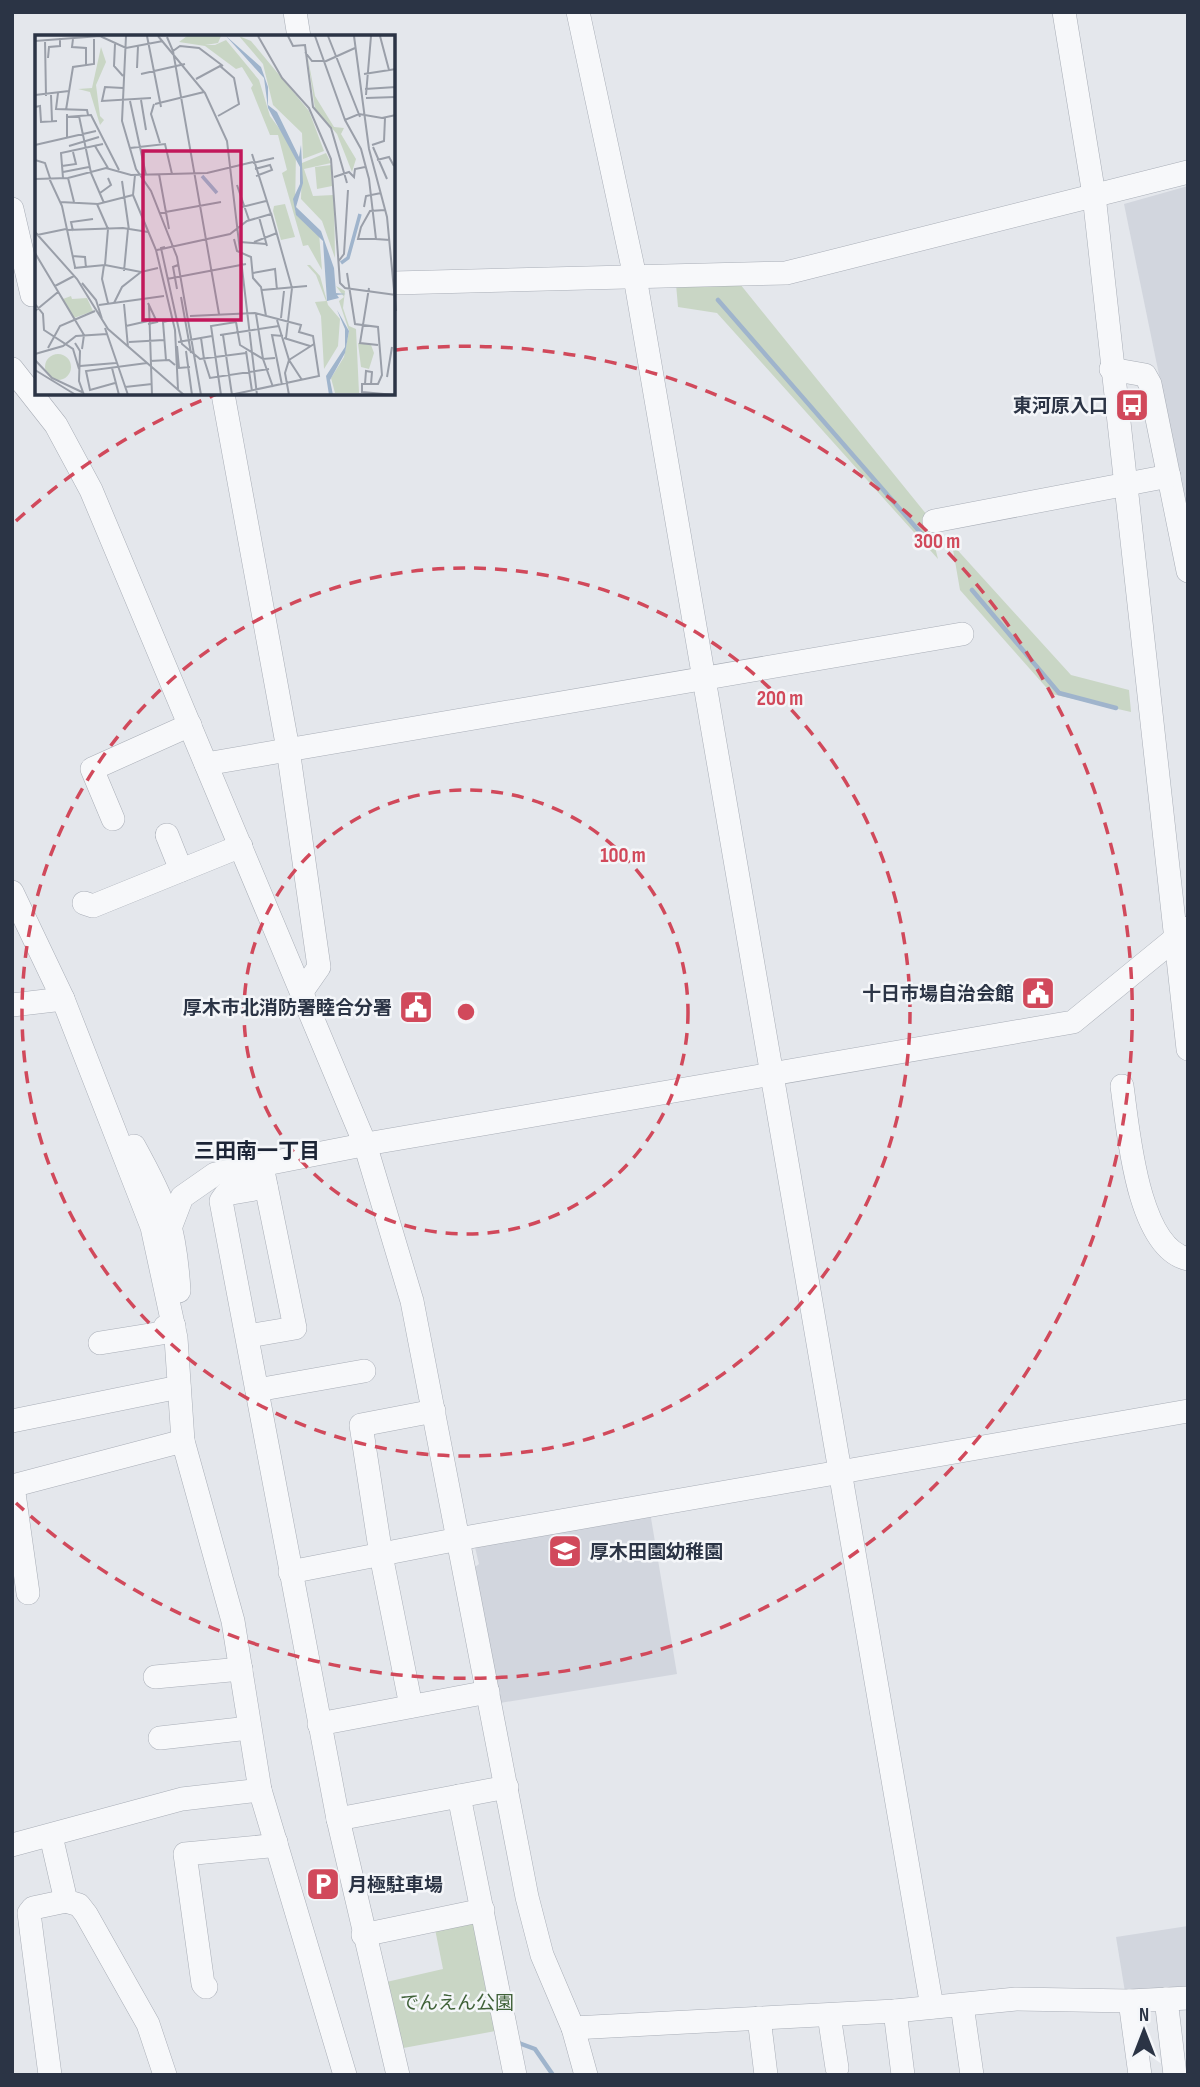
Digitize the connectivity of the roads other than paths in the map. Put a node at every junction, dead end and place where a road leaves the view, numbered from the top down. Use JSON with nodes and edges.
{"nodes":[{"id":1,"x":295,"y":12,"type":"edge"},
{"id":2,"x":578,"y":12,"type":"edge"},
{"id":3,"x":1064,"y":12,"type":"edge"},
{"id":4,"x":299,"y":35,"type":"edge"},
{"id":5,"x":1188,"y":172,"type":"edge"},
{"id":6,"x":1094,"y":195,"type":"junction"},
{"id":7,"x":12,"y":209,"type":"edge"},
{"id":8,"x":635,"y":277,"type":"junction"},
{"id":9,"x":396,"y":283,"type":"edge"},
{"id":10,"x":27,"y":296,"type":"edge"},
{"id":11,"x":12,"y":369,"type":"edge"},
{"id":12,"x":1111,"y":369,"type":"junction"},
{"id":13,"x":223,"y":396,"type":"edge"},
{"id":14,"x":1168,"y":476,"type":"junction"},
{"id":15,"x":1125,"y":485,"type":"junction"},
{"id":16,"x":934,"y":521,"type":"dead end"},
{"id":17,"x":1188,"y":571,"type":"edge"},
{"id":18,"x":962,"y":634,"type":"dead end"},
{"id":19,"x":703,"y":679,"type":"junction"},
{"id":20,"x":190,"y":725,"type":"junction"},
{"id":21,"x":288,"y":749,"type":"junction"},
{"id":22,"x":206,"y":764,"type":"junction"},
{"id":23,"x":113,"y":819,"type":"dead end"},
{"id":24,"x":166,"y":835,"type":"dead end"},
{"id":25,"x":240,"y":846,"type":"junction"},
{"id":26,"x":181,"y":870,"type":"junction"},
{"id":27,"x":12,"y":892,"type":"edge"},
{"id":28,"x":84,"y":903,"type":"dead end"},
{"id":29,"x":1182,"y":933,"type":"edge"},
{"id":30,"x":303,"y":990,"type":"junction"},
{"id":31,"x":63,"y":999,"type":"junction"},
{"id":32,"x":12,"y":1004,"type":"edge"},
{"id":33,"x":1188,"y":1049,"type":"edge"},
{"id":34,"x":772,"y":1076,"type":"junction"},
{"id":35,"x":1122,"y":1086,"type":"dead end"},
{"id":36,"x":105,"y":1109,"type":"junction"},
{"id":37,"x":365,"y":1144,"type":"junction"},
{"id":38,"x":264,"y":1176,"type":"junction"},
{"id":39,"x":172,"y":1223,"type":"junction"},
{"id":40,"x":1188,"y":1259,"type":"edge"},
{"id":41,"x":175,"y":1332,"type":"junction"},
{"id":42,"x":248,"y":1336,"type":"junction"},
{"id":43,"x":100,"y":1343,"type":"dead end"},
{"id":44,"x":364,"y":1371,"type":"dead end"},
{"id":45,"x":179,"y":1387,"type":"junction"},
{"id":46,"x":257,"y":1390,"type":"junction"},
{"id":47,"x":434,"y":1411,"type":"junction"},
{"id":48,"x":1188,"y":1411,"type":"edge"},
{"id":49,"x":12,"y":1421,"type":"edge"},
{"id":50,"x":183,"y":1441,"type":"junction"},
{"id":51,"x":842,"y":1471,"type":"junction"},
{"id":52,"x":12,"y":1486,"type":"edge"},
{"id":53,"x":459,"y":1540,"type":"junction"},
{"id":54,"x":382,"y":1555,"type":"junction"},
{"id":55,"x":290,"y":1572,"type":"junction"},
{"id":56,"x":28,"y":1594,"type":"dead end"},
{"id":57,"x":241,"y":1669,"type":"junction"},
{"id":58,"x":155,"y":1677,"type":"dead end"},
{"id":59,"x":488,"y":1692,"type":"junction"},
{"id":60,"x":411,"y":1706,"type":"junction"},
{"id":61,"x":319,"y":1724,"type":"junction"},
{"id":62,"x":249,"y":1728,"type":"junction"},
{"id":63,"x":167,"y":1740,"type":"dead end"},
{"id":64,"x":507,"y":1787,"type":"junction"},
{"id":65,"x":260,"y":1790,"type":"junction"},
{"id":66,"x":459,"y":1796,"type":"junction"},
{"id":67,"x":338,"y":1819,"type":"junction"},
{"id":68,"x":51,"y":1836,"type":"junction"},
{"id":69,"x":276,"y":1842,"type":"junction"},
{"id":70,"x":12,"y":1845,"type":"edge"},
{"id":71,"x":66,"y":1900,"type":"junction"},
{"id":72,"x":483,"y":1910,"type":"junction"},
{"id":73,"x":363,"y":1935,"type":"junction"},
{"id":74,"x":206,"y":1987,"type":"dead end"},
{"id":75,"x":1177,"y":1998,"type":"edge"},
{"id":76,"x":1130,"y":2001,"type":"junction"},
{"id":77,"x":962,"y":2005,"type":"junction"},
{"id":78,"x":932,"y":2007,"type":"junction"},
{"id":79,"x":895,"y":2011,"type":"junction"},
{"id":80,"x":829,"y":2015,"type":"junction"},
{"id":81,"x":760,"y":2018,"type":"junction"},
{"id":82,"x":573,"y":2028,"type":"junction"},
{"id":83,"x":837,"y":2068,"type":"dead end"},
{"id":84,"x":50,"y":2075,"type":"edge"},
{"id":85,"x":164,"y":2075,"type":"edge"},
{"id":86,"x":345,"y":2075,"type":"edge"},
{"id":87,"x":398,"y":2075,"type":"edge"},
{"id":88,"x":515,"y":2075,"type":"edge"},
{"id":89,"x":586,"y":2075,"type":"edge"},
{"id":90,"x":766,"y":2075,"type":"edge"},
{"id":91,"x":903,"y":2075,"type":"edge"},
{"id":92,"x":972,"y":2075,"type":"edge"},
{"id":93,"x":1140,"y":2075,"type":"edge"},
{"id":94,"x":1175,"y":2075,"type":"edge"}],
"edges":[{"from":1,"to":4,"type":"street"},
{"from":2,"to":8,"type":"street"},
{"from":3,"to":6,"type":"street"},
{"from":5,"to":6,"type":"street"},
{"from":6,"to":8,"type":"street"},
{"from":6,"to":12,"type":"street"},
{"from":7,"to":10,"type":"street"},
{"from":8,"to":9,"type":"street"},
{"from":8,"to":19,"type":"street"},
{"from":11,"to":20,"type":"street"},
{"from":12,"to":14,"type":"street"},
{"from":12,"to":15,"type":"street"},
{"from":13,"to":21,"type":"street"},
{"from":14,"to":15,"type":"street"},
{"from":14,"to":17,"type":"street"},
{"from":15,"to":16,"type":"street"},
{"from":15,"to":29,"type":"street"},
{"from":18,"to":19,"type":"street"},
{"from":19,"to":21,"type":"street"},
{"from":19,"to":34,"type":"street"},
{"from":20,"to":22,"type":"street"},
{"from":20,"to":23,"type":"street"},
{"from":21,"to":22,"type":"street"},
{"from":21,"to":30,"type":"street"},
{"from":22,"to":25,"type":"street"},
{"from":24,"to":26,"type":"street"},
{"from":25,"to":26,"type":"street"},
{"from":25,"to":30,"type":"street"},
{"from":26,"to":28,"type":"street"},
{"from":27,"to":31,"type":"street"},
{"from":29,"to":33,"type":"street"},
{"from":29,"to":34,"type":"street"},
{"from":30,"to":37,"type":"street"},
{"from":31,"to":32,"type":"street"},
{"from":31,"to":36,"type":"street"},
{"from":34,"to":37,"type":"street"},
{"from":34,"to":51,"type":"street"},
{"from":35,"to":40,"type":"street"},
{"from":36,"to":39,"type":"street"},
{"from":36,"to":41,"type":"street"},
{"from":37,"to":38,"type":"street"},
{"from":37,"to":47,"type":"street"},
{"from":38,"to":39,"type":"street"},
{"from":38,"to":42,"type":"street"},
{"from":38,"to":42,"type":"street"},
{"from":39,"to":41,"type":"street"},
{"from":41,"to":43,"type":"street"},
{"from":41,"to":45,"type":"street"},
{"from":42,"to":46,"type":"street"},
{"from":44,"to":46,"type":"street"},
{"from":45,"to":49,"type":"street"},
{"from":45,"to":50,"type":"street"},
{"from":46,"to":55,"type":"street"},
{"from":47,"to":53,"type":"street"},
{"from":47,"to":54,"type":"street"},
{"from":48,"to":51,"type":"street"},
{"from":50,"to":52,"type":"street"},
{"from":50,"to":57,"type":"street"},
{"from":51,"to":53,"type":"street"},
{"from":51,"to":78,"type":"street"},
{"from":52,"to":56,"type":"street"},
{"from":53,"to":54,"type":"street"},
{"from":53,"to":59,"type":"street"},
{"from":54,"to":55,"type":"street"},
{"from":54,"to":60,"type":"street"},
{"from":55,"to":61,"type":"street"},
{"from":57,"to":58,"type":"street"},
{"from":57,"to":62,"type":"street"},
{"from":59,"to":60,"type":"street"},
{"from":59,"to":64,"type":"street"},
{"from":60,"to":61,"type":"street"},
{"from":61,"to":67,"type":"street"},
{"from":62,"to":63,"type":"street"},
{"from":62,"to":65,"type":"street"},
{"from":64,"to":66,"type":"street"},
{"from":64,"to":82,"type":"street"},
{"from":65,"to":68,"type":"street"},
{"from":65,"to":69,"type":"street"},
{"from":66,"to":67,"type":"street"},
{"from":66,"to":72,"type":"street"},
{"from":67,"to":73,"type":"street"},
{"from":68,"to":70,"type":"street"},
{"from":68,"to":71,"type":"street"},
{"from":69,"to":74,"type":"street"},
{"from":69,"to":86,"type":"street"},
{"from":71,"to":84,"type":"street"},
{"from":71,"to":85,"type":"street"},
{"from":72,"to":73,"type":"street"},
{"from":72,"to":88,"type":"street"},
{"from":73,"to":87,"type":"street"},
{"from":75,"to":76,"type":"street"},
{"from":75,"to":94,"type":"street"},
{"from":76,"to":77,"type":"street"},
{"from":76,"to":93,"type":"street"},
{"from":77,"to":78,"type":"street"},
{"from":77,"to":92,"type":"street"},
{"from":78,"to":79,"type":"street"},
{"from":79,"to":80,"type":"street"},
{"from":79,"to":91,"type":"street"},
{"from":80,"to":81,"type":"street"},
{"from":80,"to":83,"type":"street"},
{"from":81,"to":82,"type":"street"},
{"from":81,"to":90,"type":"street"},
{"from":82,"to":89,"type":"street"}]}
